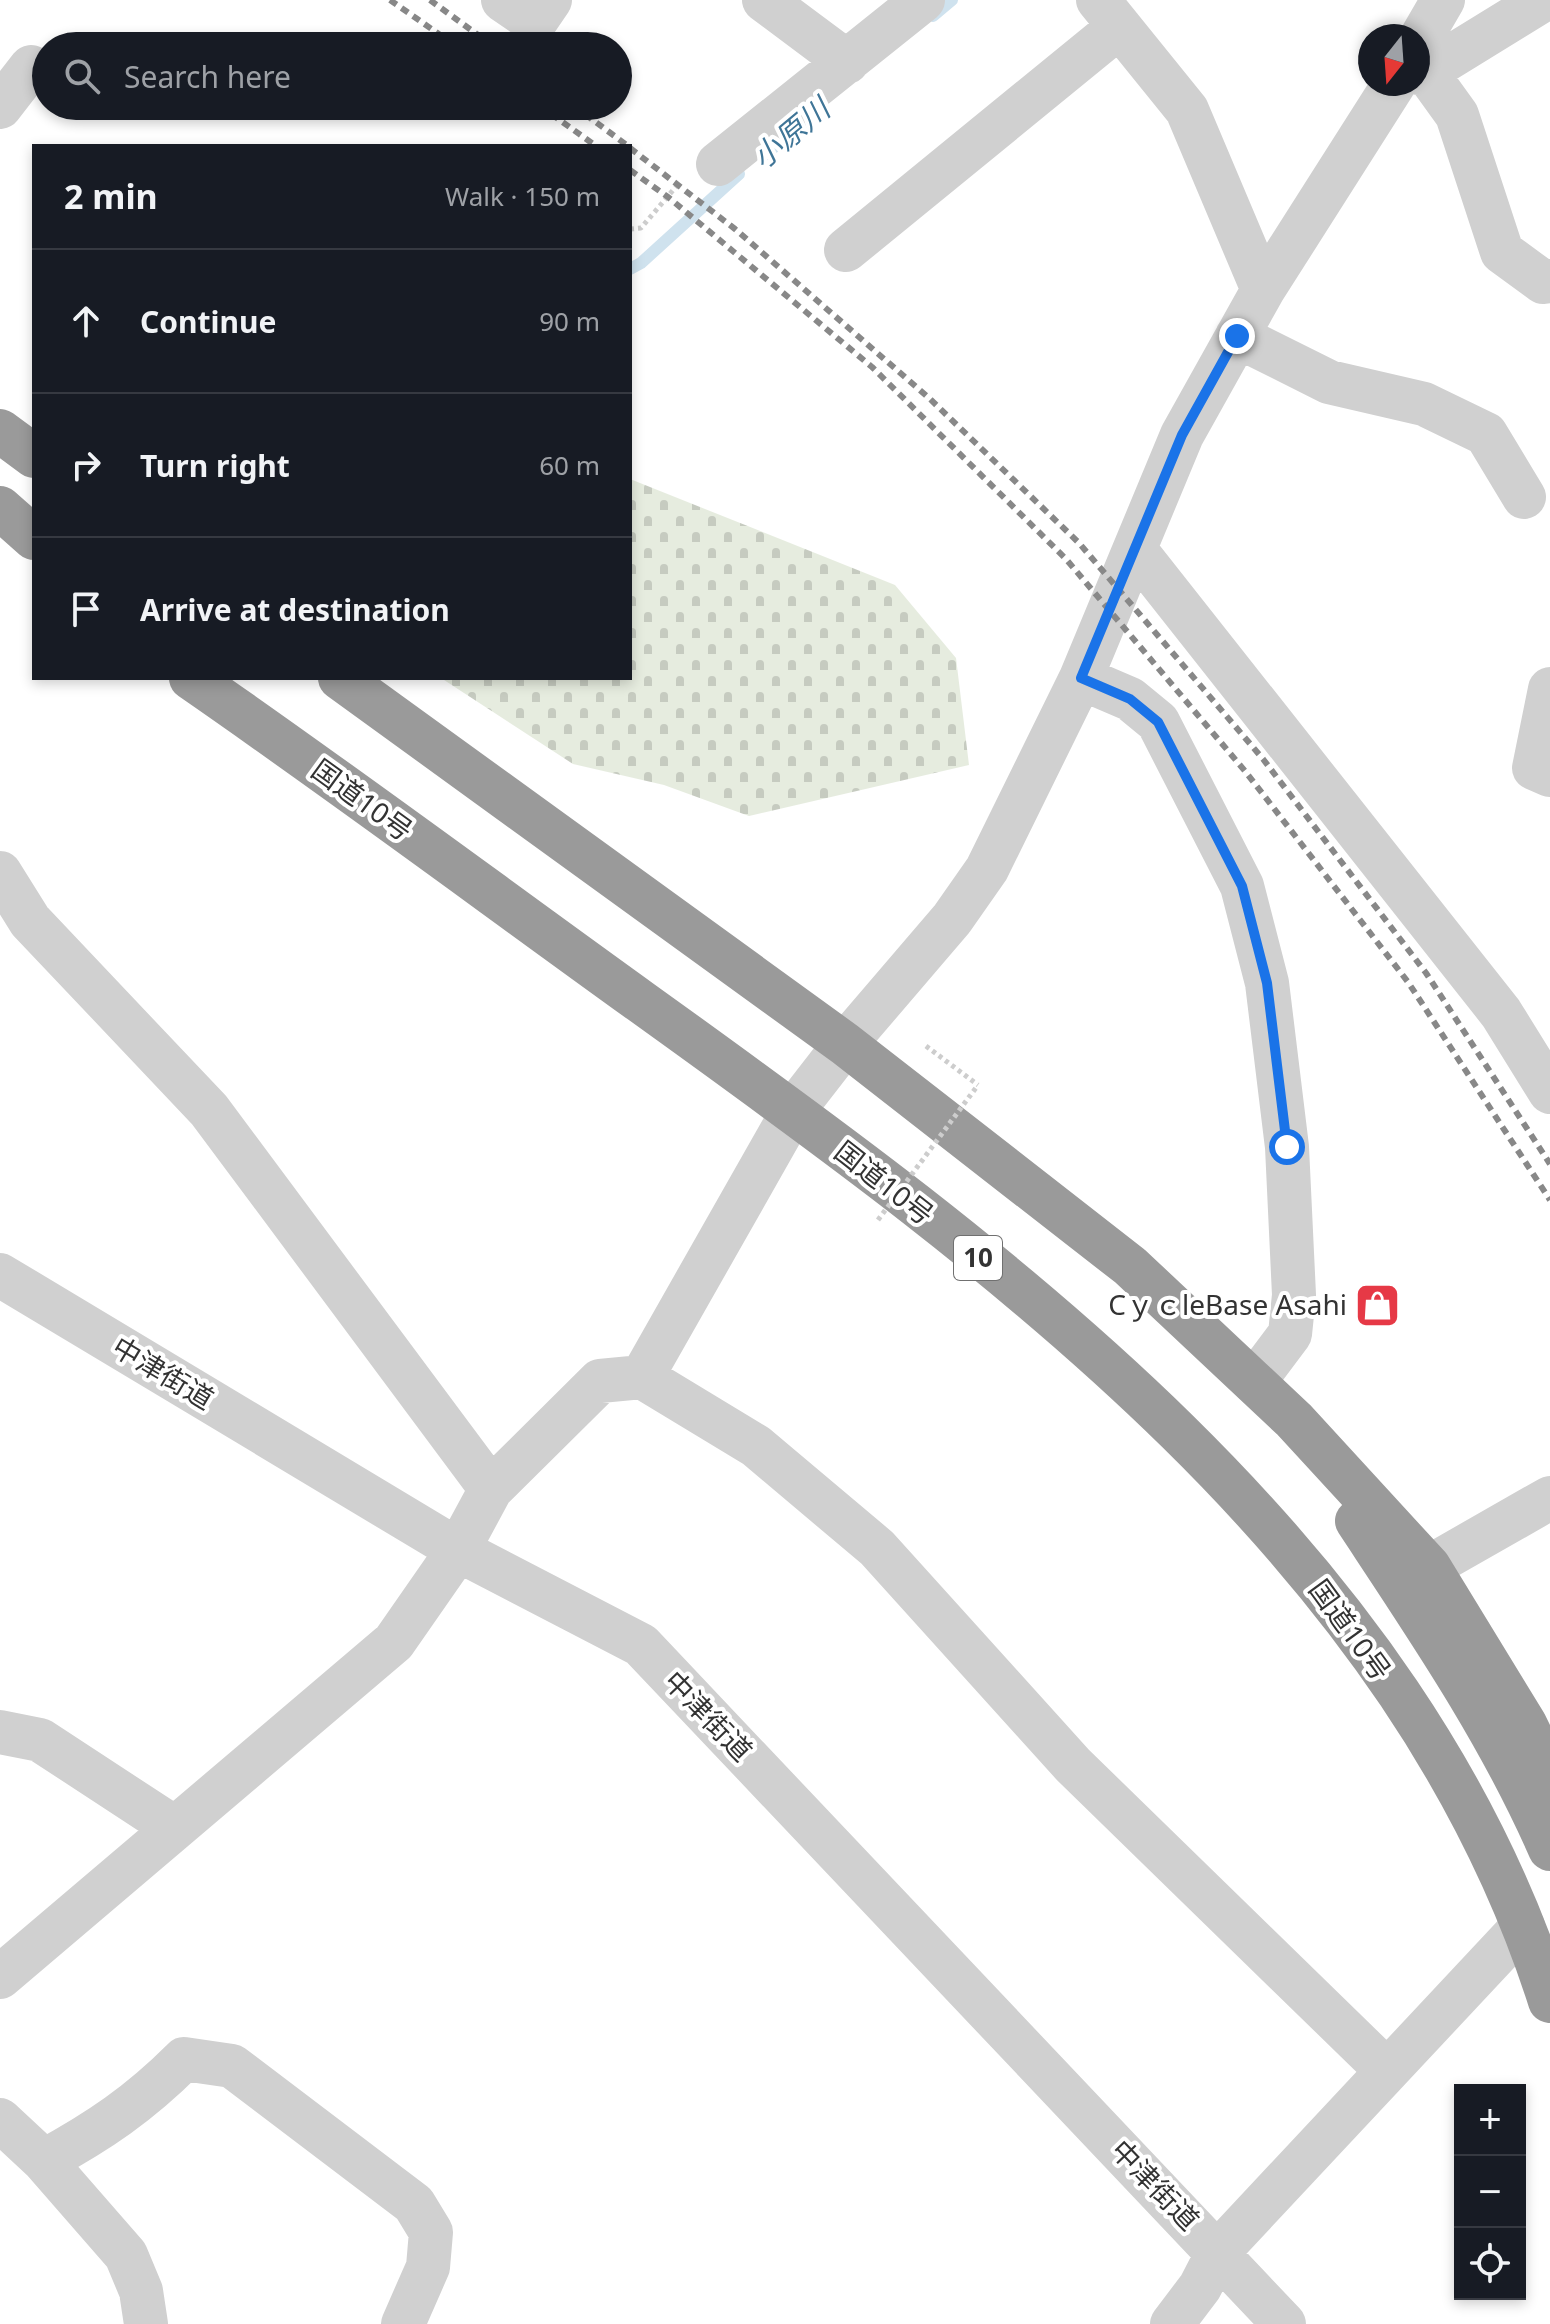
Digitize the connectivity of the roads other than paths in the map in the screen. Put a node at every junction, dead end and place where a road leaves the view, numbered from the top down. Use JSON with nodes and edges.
{"nodes":[{"id":1,"x":503,"y":0,"type":"edge"},
{"id":2,"x":550,"y":0,"type":"edge"},
{"id":3,"x":764,"y":0,"type":"edge"},
{"id":4,"x":923,"y":0,"type":"edge"},
{"id":5,"x":1443,"y":0,"type":"edge"},
{"id":6,"x":1543,"y":0,"type":"edge"},
{"id":7,"x":1108,"y":13,"type":"edge"},
{"id":8,"x":1430,"y":30,"type":"edge"},
{"id":9,"x":1430,"y":60,"type":"edge"},
{"id":10,"x":847,"y":62,"type":"junction"},
{"id":11,"x":31,"y":67,"type":"dead end"},
{"id":12,"x":1430,"y":85,"type":"edge"},
{"id":13,"x":1395,"y":96,"type":"edge"},
{"id":14,"x":0,"y":107,"type":"edge"},
{"id":15,"x":718,"y":164,"type":"road end"},
{"id":16,"x":846,"y":250,"type":"dead end"},
{"id":17,"x":1550,"y":281,"type":"edge"},
{"id":18,"x":1263,"y":290,"type":"junction"},
{"id":19,"x":1237,"y":336,"type":"junction"},
{"id":20,"x":0,"y":431,"type":"edge"},
{"id":21,"x":32,"y":455,"type":"edge"},
{"id":22,"x":1524,"y":497,"type":"dead end"},
{"id":23,"x":0,"y":508,"type":"edge"},
{"id":24,"x":32,"y":536,"type":"edge"},
{"id":25,"x":0,"y":546,"type":"edge"},
{"id":26,"x":1136,"y":551,"type":"junction"},
{"id":27,"x":32,"y":568,"type":"edge"},
{"id":28,"x":1081,"y":678,"type":"junction"},
{"id":29,"x":343,"y":680,"type":"edge"},
{"id":30,"x":200,"y":683,"type":"edge"},
{"id":31,"x":1550,"y":689,"type":"edge"},
{"id":32,"x":1550,"y":775,"type":"edge"},
{"id":33,"x":0,"y":873,"type":"edge"},
{"id":34,"x":845,"y":1044,"type":"junction"},
{"id":35,"x":1550,"y":1092,"type":"edge"},
{"id":36,"x":793,"y":1111,"type":"junction"},
{"id":37,"x":4,"y":1287,"type":"edge"},
{"id":38,"x":642,"y":1377,"type":"junction"},
{"id":39,"x":1254,"y":1382,"type":"junction"},
{"id":40,"x":1285,"y":1412,"type":"junction"},
{"id":41,"x":491,"y":1489,"type":"junction"},
{"id":42,"x":1550,"y":1498,"type":"edge"},
{"id":43,"x":458,"y":1550,"type":"junction"},
{"id":44,"x":1429,"y":1567,"type":"junction"},
{"id":45,"x":0,"y":1732,"type":"edge"},
{"id":46,"x":1550,"y":1775,"type":"edge"},
{"id":47,"x":173,"y":1827,"type":"junction"},
{"id":48,"x":1550,"y":1849,"type":"edge"},
{"id":49,"x":1523,"y":1926,"type":"junction"},
{"id":50,"x":0,"y":1977,"type":"edge"},
{"id":51,"x":1550,"y":2001,"type":"edge"},
{"id":52,"x":1387,"y":2071,"type":"junction"},
{"id":53,"x":0,"y":2120,"type":"edge"},
{"id":54,"x":44,"y":2161,"type":"junction"},
{"id":55,"x":1218,"y":2252,"type":"junction"},
{"id":56,"x":146,"y":2324,"type":"edge"},
{"id":57,"x":403,"y":2324,"type":"edge"},
{"id":58,"x":1172,"y":2324,"type":"edge"},
{"id":59,"x":1284,"y":2324,"type":"edge"}],
"edges":[{"from":1,"to":2,"type":"street"},
{"from":3,"to":10,"type":"street"},
{"from":4,"to":10,"type":"street"},
{"from":5,"to":8,"type":"street"},
{"from":6,"to":9,"type":"street"},
{"from":7,"to":16,"type":"street"},
{"from":7,"to":18,"type":"street"},
{"from":10,"to":15,"type":"street"},
{"from":11,"to":14,"type":"street"},
{"from":12,"to":17,"type":"street"},
{"from":13,"to":18,"type":"street"},
{"from":18,"to":19,"type":"street"},
{"from":19,"to":22,"type":"street"},
{"from":19,"to":26,"type":"street"},
{"from":20,"to":21,"type":"highway"},
{"from":23,"to":24,"type":"highway"},
{"from":25,"to":27,"type":"highway"},
{"from":26,"to":28,"type":"street"},
{"from":26,"to":35,"type":"street"},
{"from":28,"to":34,"type":"street"},
{"from":28,"to":39,"type":"street"},
{"from":29,"to":34,"type":"highway"},
{"from":30,"to":36,"type":"highway","name":"国道10号","number":"10"},
{"from":31,"to":32,"type":"street"},
{"from":33,"to":41,"type":"street"},
{"from":34,"to":36,"type":"street"},
{"from":34,"to":39,"type":"highway"},
{"from":36,"to":38,"type":"street"},
{"from":36,"to":49,"type":"highway","name":"国道10号","number":"10"},
{"from":37,"to":43,"type":"street","name":"中津街道"},
{"from":38,"to":41,"type":"street"},
{"from":38,"to":52,"type":"street"},
{"from":39,"to":40,"type":"highway"},
{"from":40,"to":44,"type":"highway"},
{"from":40,"to":48,"type":"highway"},
{"from":41,"to":43,"type":"street"},
{"from":42,"to":44,"type":"street"},
{"from":43,"to":47,"type":"street"},
{"from":43,"to":55,"type":"street","name":"中津街道"},
{"from":44,"to":46,"type":"highway"},
{"from":45,"to":47,"type":"street"},
{"from":47,"to":50,"type":"street"},
{"from":49,"to":51,"type":"highway","name":"国道10号","number":"10"},
{"from":49,"to":52,"type":"street"},
{"from":52,"to":55,"type":"street"},
{"from":53,"to":54,"type":"street"},
{"from":54,"to":56,"type":"street"},
{"from":54,"to":57,"type":"street"},
{"from":55,"to":58,"type":"street"},
{"from":55,"to":59,"type":"street","name":"中津街道"}]}
